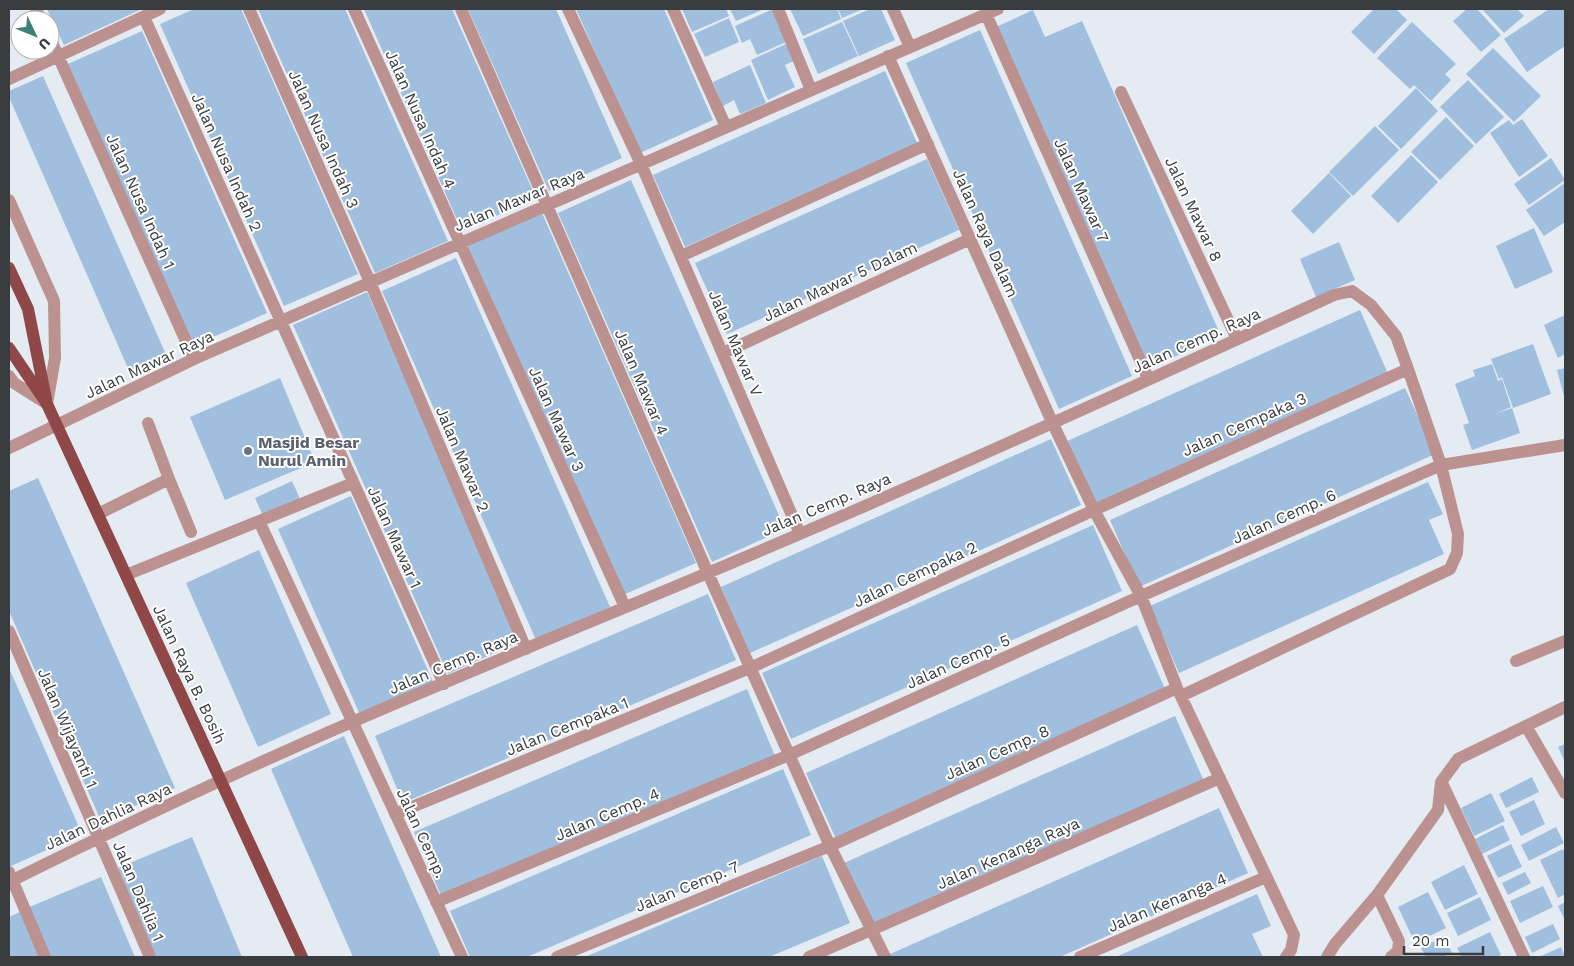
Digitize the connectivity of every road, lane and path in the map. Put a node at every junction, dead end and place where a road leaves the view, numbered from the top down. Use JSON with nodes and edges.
{"nodes":[{"id":1,"x":160,"y":9,"type":"edge"},
{"id":2,"x":249,"y":9,"type":"edge"},
{"id":3,"x":354,"y":9,"type":"edge"},
{"id":4,"x":461,"y":9,"type":"edge"},
{"id":5,"x":568,"y":9,"type":"edge"},
{"id":6,"x":673,"y":9,"type":"edge"},
{"id":7,"x":778,"y":9,"type":"edge"},
{"id":8,"x":893,"y":9,"type":"edge"},
{"id":9,"x":992,"y":11,"type":"edge"},
{"id":10,"x":144,"y":16,"type":"junction"},
{"id":11,"x":910,"y":47,"type":"junction"},
{"id":12,"x":60,"y":55,"type":"edge"},
{"id":13,"x":888,"y":56,"type":"junction"},
{"id":14,"x":49,"y":60,"type":"edge"},
{"id":15,"x":60,"y":60,"type":"edge"},
{"id":16,"x":9,"y":79,"type":"edge"},
{"id":17,"x":812,"y":90,"type":"junction"},
{"id":18,"x":1121,"y":92,"type":"dead end"},
{"id":19,"x":726,"y":127,"type":"junction"},
{"id":20,"x":928,"y":144,"type":"junction"},
{"id":21,"x":641,"y":164,"type":"junction"},
{"id":22,"x":9,"y":200,"type":"edge"},
{"id":23,"x":548,"y":205,"type":"junction"},
{"id":24,"x":970,"y":239,"type":"junction"},
{"id":25,"x":459,"y":243,"type":"junction"},
{"id":26,"x":681,"y":256,"type":"junction"},
{"id":27,"x":9,"y":268,"type":"edge"},
{"id":28,"x":370,"y":282,"type":"junction"},
{"id":29,"x":280,"y":321,"type":"junction"},
{"id":30,"x":1237,"y":339,"type":"junction"},
{"id":31,"x":9,"y":348,"type":"edge"},
{"id":32,"x":723,"y":353,"type":"junction"},
{"id":33,"x":194,"y":359,"type":"junction"},
{"id":34,"x":1408,"y":369,"type":"junction"},
{"id":35,"x":9,"y":376,"type":"edge"},
{"id":36,"x":1148,"y":378,"type":"junction"},
{"id":37,"x":46,"y":404,"type":"junction"},
{"id":38,"x":148,"y":424,"type":"dead end"},
{"id":39,"x":1053,"y":424,"type":"junction"},
{"id":40,"x":56,"y":426,"type":"junction"},
{"id":41,"x":1565,"y":445,"type":"edge"},
{"id":42,"x":9,"y":448,"type":"edge"},
{"id":43,"x":1441,"y":465,"type":"junction"},
{"id":44,"x":168,"y":479,"type":"junction"},
{"id":45,"x":353,"y":484,"type":"junction"},
{"id":46,"x":1094,"y":510,"type":"junction"},
{"id":47,"x":98,"y":514,"type":"junction"},
{"id":48,"x":259,"y":522,"type":"junction"},
{"id":49,"x":191,"y":532,"type":"dead end"},
{"id":50,"x":800,"y":534,"type":"junction"},
{"id":51,"x":707,"y":571,"type":"junction"},
{"id":52,"x":126,"y":575,"type":"junction"},
{"id":53,"x":1141,"y":596,"type":"junction"},
{"id":54,"x":625,"y":608,"type":"junction"},
{"id":55,"x":9,"y":631,"type":"edge"},
{"id":56,"x":1565,"y":641,"type":"edge"},
{"id":57,"x":526,"y":649,"type":"junction"},
{"id":58,"x":1516,"y":661,"type":"dead end"},
{"id":59,"x":750,"y":668,"type":"junction"},
{"id":60,"x":444,"y":684,"type":"junction"},
{"id":61,"x":1179,"y":692,"type":"junction"},
{"id":62,"x":1565,"y":708,"type":"edge"},
{"id":63,"x":352,"y":722,"type":"junction"},
{"id":64,"x":1526,"y":726,"type":"junction"},
{"id":65,"x":789,"y":755,"type":"junction"},
{"id":66,"x":1220,"y":778,"type":"junction"},
{"id":67,"x":221,"y":781,"type":"junction"},
{"id":68,"x":1441,"y":782,"type":"junction"},
{"id":69,"x":1565,"y":793,"type":"edge"},
{"id":70,"x":395,"y":814,"type":"junction"},
{"id":71,"x":98,"y":838,"type":"junction"},
{"id":72,"x":830,"y":846,"type":"junction"},
{"id":73,"x":1266,"y":877,"type":"junction"},
{"id":74,"x":10,"y":878,"type":"edge"},
{"id":75,"x":1377,"y":895,"type":"junction"},
{"id":76,"x":436,"y":902,"type":"junction"},
{"id":77,"x":873,"y":930,"type":"junction"},
{"id":78,"x":45,"y":957,"type":"edge"},
{"id":79,"x":150,"y":957,"type":"edge"},
{"id":80,"x":302,"y":957,"type":"edge"},
{"id":81,"x":462,"y":957,"type":"edge"},
{"id":82,"x":557,"y":957,"type":"edge"},
{"id":83,"x":809,"y":957,"type":"edge"},
{"id":84,"x":885,"y":957,"type":"edge"},
{"id":85,"x":1080,"y":957,"type":"edge"},
{"id":86,"x":1286,"y":957,"type":"edge"},
{"id":87,"x":1327,"y":957,"type":"edge"},
{"id":88,"x":1391,"y":957,"type":"edge"},
{"id":89,"x":1524,"y":957,"type":"edge"}],
"edges":[{"from":1,"to":10,"type":"street"},
{"from":2,"to":28,"type":"street","name":"Jalan Nusa Indah 3"},
{"from":3,"to":25,"type":"street","name":"Jalan Nusa Indah 4"},
{"from":4,"to":23,"type":"street","name":"Jalan Mawar 4"},
{"from":5,"to":21,"type":"street","name":"Jalan Mawar V"},
{"from":6,"to":19,"type":"street"},
{"from":7,"to":17,"type":"street"},
{"from":8,"to":11,"type":"street"},
{"from":9,"to":11,"type":"street","name":"Jalan Mawar Raya"},
{"from":9,"to":36,"type":"street","name":"Jalan Mawar 7"},
{"from":10,"to":12,"type":"street"},
{"from":10,"to":29,"type":"street","name":"Jalan Nusa Indah 2"},
{"from":11,"to":13,"type":"street","name":"Jalan Mawar Raya"},
{"from":13,"to":17,"type":"street","name":"Jalan Mawar Raya"},
{"from":13,"to":20,"type":"street","name":"Jalan Raya Dalam"},
{"from":14,"to":16,"type":"street"},
{"from":15,"to":33,"type":"street","name":"Jalan Nusa Indah 1"},
{"from":17,"to":19,"type":"street","name":"Jalan Mawar Raya"},
{"from":18,"to":30,"type":"street","name":"Jalan Mawar 8"},
{"from":19,"to":21,"type":"street","name":"Jalan Mawar Raya"},
{"from":20,"to":24,"type":"street","name":"Jalan Raya Dalam"},
{"from":20,"to":26,"type":"street"},
{"from":21,"to":23,"type":"street","name":"Jalan Mawar Raya"},
{"from":21,"to":26,"type":"street","name":"Jalan Mawar V"},
{"from":22,"to":37,"type":"street"},
{"from":23,"to":25,"type":"street","name":"Jalan Mawar Raya"},
{"from":23,"to":51,"type":"street","name":"Jalan Mawar 4"},
{"from":24,"to":32,"type":"street","name":"Jalan Mawar 5 Dalam"},
{"from":24,"to":39,"type":"street","name":"Jalan Raya Dalam"},
{"from":25,"to":28,"type":"street","name":"Jalan Mawar Raya"},
{"from":25,"to":54,"type":"street","name":"Jalan Mawar 3"},
{"from":26,"to":32,"type":"street","name":"Jalan Mawar V"},
{"from":27,"to":37,"type":"main road"},
{"from":28,"to":29,"type":"street","name":"Jalan Mawar Raya"},
{"from":28,"to":57,"type":"street","name":"Jalan Mawar 2"},
{"from":29,"to":33,"type":"street","name":"Jalan Mawar Raya"},
{"from":29,"to":45,"type":"street","name":"Jalan Mawar 1"},
{"from":30,"to":34,"type":"street","name":"Jalan Cemp. Raya"},
{"from":30,"to":36,"type":"street","name":"Jalan Cemp. Raya"},
{"from":31,"to":37,"type":"main road"},
{"from":32,"to":50,"type":"street","name":"Jalan Mawar V"},
{"from":33,"to":40,"type":"street","name":"Jalan Mawar Raya"},
{"from":34,"to":43,"type":"street","name":"Jalan Cemp. 8"},
{"from":34,"to":46,"type":"street","name":"Jalan Cempaka 3"},
{"from":35,"to":37,"type":"street"},
{"from":36,"to":39,"type":"street","name":"Jalan Cemp. Raya"},
{"from":37,"to":40,"type":"main road","name":"Jalan Raya B. Bosih"},
{"from":38,"to":44,"type":"street"},
{"from":39,"to":46,"type":"street","name":"Jalan Raya Dalam"},
{"from":39,"to":50,"type":"street","name":"Jalan Cemp. Raya"},
{"from":40,"to":42,"type":"street","name":"Jalan Mawar Raya"},
{"from":40,"to":47,"type":"main road","name":"Jalan Raya B. Bosih"},
{"from":41,"to":43,"type":"street","name":"Jalan Cemp. 6"},
{"from":43,"to":53,"type":"street","name":"Jalan Cemp. 6"},
{"from":43,"to":61,"type":"street","name":"Jalan Cemp. 8"},
{"from":44,"to":47,"type":"street"},
{"from":44,"to":49,"type":"street"},
{"from":45,"to":48,"type":"street"},
{"from":45,"to":60,"type":"street","name":"Jalan Mawar 1"},
{"from":46,"to":53,"type":"street","name":"Jalan Raya Dalam"},
{"from":46,"to":59,"type":"street","name":"Jalan Cempaka 2"},
{"from":47,"to":52,"type":"main road","name":"Jalan Raya B. Bosih"},
{"from":48,"to":52,"type":"street"},
{"from":48,"to":63,"type":"street","name":"Jalan Cemp."},
{"from":50,"to":51,"type":"street","name":"Jalan Cemp. Raya"},
{"from":51,"to":54,"type":"street","name":"Jalan Cemp. Raya"},
{"from":51,"to":59,"type":"street","name":"Jalan Mawar 4"},
{"from":52,"to":67,"type":"main road","name":"Jalan Raya B. Bosih"},
{"from":53,"to":61,"type":"street","name":"Jalan Raya Dalam"},
{"from":53,"to":65,"type":"street","name":"Jalan Cemp. 5"},
{"from":54,"to":57,"type":"street","name":"Jalan Cemp. Raya"},
{"from":55,"to":71,"type":"street","name":"Jalan Wijayanti 1"},
{"from":56,"to":58,"type":"street"},
{"from":57,"to":60,"type":"street","name":"Jalan Cemp. Raya"},
{"from":59,"to":65,"type":"street","name":"Jalan Mawar 4"},
{"from":59,"to":70,"type":"street","name":"Jalan Cempaka 1"},
{"from":60,"to":63,"type":"street","name":"Jalan Cemp. Raya"},
{"from":61,"to":66,"type":"street","name":"Jalan Raya Dalam"},
{"from":61,"to":72,"type":"street","name":"Jalan Cemp. 8"},
{"from":62,"to":64,"type":"street"},
{"from":63,"to":67,"type":"street","name":"Jalan Cemp. Raya"},
{"from":63,"to":70,"type":"street","name":"Jalan Cemp."},
{"from":64,"to":68,"type":"street"},
{"from":64,"to":69,"type":"street"},
{"from":65,"to":72,"type":"street","name":"Jalan Mawar 4"},
{"from":65,"to":76,"type":"street","name":"Jalan Cemp. 4"},
{"from":66,"to":73,"type":"street","name":"Jalan Raya Dalam"},
{"from":66,"to":77,"type":"street","name":"Jalan Kenanga Raya"},
{"from":67,"to":71,"type":"street","name":"Jalan Dahlia Raya"},
{"from":67,"to":80,"type":"main road","name":"Jalan Raya B. Bosih"},
{"from":68,"to":75,"type":"street"},
{"from":68,"to":89,"type":"street"},
{"from":70,"to":76,"type":"street","name":"Jalan Cemp."},
{"from":71,"to":74,"type":"street","name":"Jalan Dahlia Raya"},
{"from":71,"to":79,"type":"street","name":"Jalan Dahlia 1"},
{"from":72,"to":77,"type":"street","name":"Jalan Mawar 4"},
{"from":72,"to":82,"type":"street","name":"Jalan Cemp. 7"},
{"from":73,"to":85,"type":"street","name":"Jalan Kenanga 4"},
{"from":73,"to":86,"type":"street","name":"Jalan Raya Dalam"},
{"from":74,"to":78,"type":"street"},
{"from":75,"to":87,"type":"street"},
{"from":75,"to":88,"type":"street"},
{"from":76,"to":81,"type":"street","name":"Jalan Cemp."},
{"from":77,"to":83,"type":"street","name":"Jalan Kenanga Raya"},
{"from":77,"to":84,"type":"street","name":"Jalan Mawar 4"}]}
